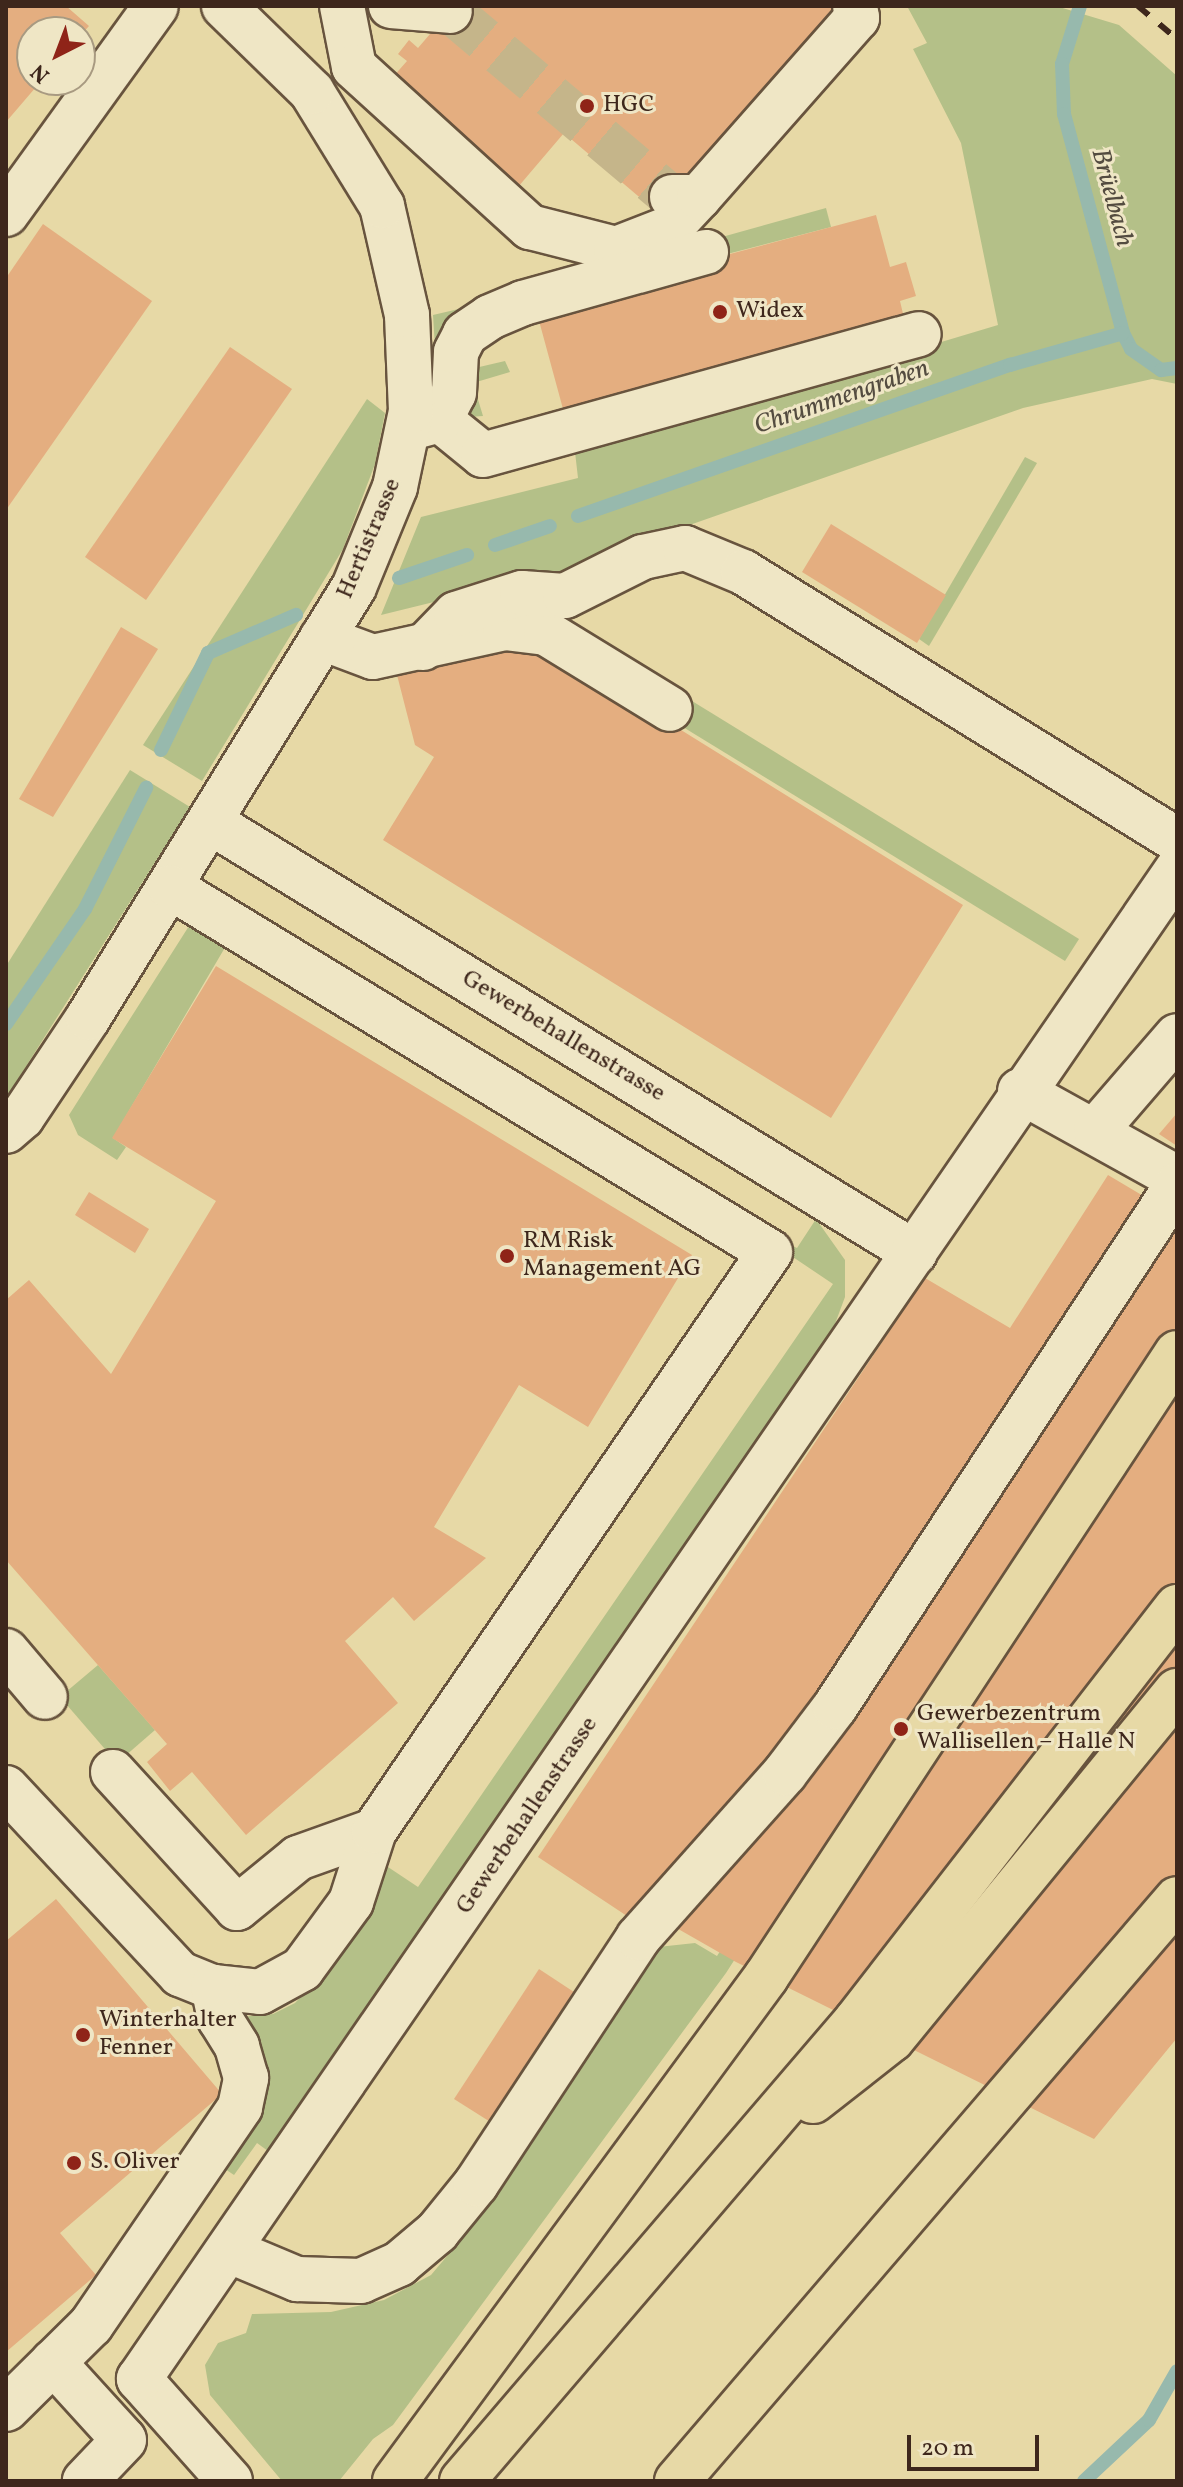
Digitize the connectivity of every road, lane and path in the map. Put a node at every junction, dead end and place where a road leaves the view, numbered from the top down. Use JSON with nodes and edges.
{"nodes":[{"id":1,"x":156,"y":6,"type":"edge"},
{"id":2,"x":224,"y":6,"type":"edge"},
{"id":3,"x":342,"y":6,"type":"edge"},
{"id":4,"x":391,"y":6,"type":"edge"},
{"id":5,"x":855,"y":6,"type":"edge"},
{"id":6,"x":450,"y":11,"type":"dead end"},
{"id":7,"x":354,"y":67,"type":"junction"},
{"id":8,"x":312,"y":92,"type":"junction"},
{"id":9,"x":74,"y":119,"type":"junction"},
{"id":10,"x":6,"y":166,"type":"edge"},
{"id":11,"x":6,"y":214,"type":"edge"},
{"id":12,"x":706,"y":252,"type":"dead end"},
{"id":13,"x":918,"y":334,"type":"dead end"},
{"id":14,"x":424,"y":424,"type":"junction"},
{"id":15,"x":322,"y":638,"type":"junction"},
{"id":16,"x":423,"y":648,"type":"junction"},
{"id":17,"x":670,"y":709,"type":"dead end"},
{"id":18,"x":210,"y":822,"type":"junction"},
{"id":19,"x":1177,"y":840,"type":"edge"},
{"id":20,"x":1177,"y":870,"type":"edge"},
{"id":21,"x":170,"y":887,"type":"junction"},
{"id":22,"x":1177,"y":1036,"type":"edge"},
{"id":23,"x":1020,"y":1091,"type":"junction"},
{"id":24,"x":1096,"y":1130,"type":"junction"},
{"id":25,"x":6,"y":1131,"type":"edge"},
{"id":26,"x":1173,"y":1188,"type":"edge"},
{"id":27,"x":915,"y":1253,"type":"junction"},
{"id":28,"x":1177,"y":1353,"type":"edge"},
{"id":29,"x":1177,"y":1607,"type":"edge"},
{"id":30,"x":6,"y":1651,"type":"edge"},
{"id":31,"x":1177,"y":1691,"type":"edge"},
{"id":32,"x":45,"y":1697,"type":"dead end"},
{"id":33,"x":113,"y":1772,"type":"dead end"},
{"id":34,"x":6,"y":1790,"type":"edge"},
{"id":35,"x":374,"y":1831,"type":"junction"},
{"id":36,"x":1177,"y":1899,"type":"edge"},
{"id":37,"x":213,"y":1987,"type":"junction"},
{"id":38,"x":874,"y":2030,"type":"junction"},
{"id":39,"x":230,"y":2251,"type":"junction"},
{"id":40,"x":53,"y":2362,"type":"junction"},
{"id":41,"x":6,"y":2409,"type":"edge"},
{"id":42,"x":85,"y":2481,"type":"edge"},
{"id":43,"x":230,"y":2481,"type":"edge"},
{"id":44,"x":395,"y":2481,"type":"edge"},
{"id":45,"x":462,"y":2481,"type":"edge"},
{"id":46,"x":677,"y":2481,"type":"edge"}],
"edges":[{"from":1,"to":9,"type":"street"},
{"from":2,"to":8,"type":"street","name":"Hertistrasse"},
{"from":3,"to":7,"type":"street"},
{"from":4,"to":6,"type":"street"},
{"from":5,"to":7,"type":"street"},
{"from":7,"to":8,"type":"street"},
{"from":8,"to":14,"type":"street","name":"Hertistrasse"},
{"from":9,"to":10,"type":"street"},
{"from":9,"to":11,"type":"street"},
{"from":12,"to":14,"type":"street"},
{"from":13,"to":14,"type":"street"},
{"from":14,"to":15,"type":"street","name":"Hertistrasse"},
{"from":15,"to":16,"type":"street"},
{"from":15,"to":18,"type":"street","name":"Hertistrasse"},
{"from":16,"to":17,"type":"street"},
{"from":16,"to":19,"type":"street"},
{"from":18,"to":21,"type":"street","name":"Hertistrasse"},
{"from":18,"to":27,"type":"street","name":"Gewerbehallenstrasse"},
{"from":20,"to":23,"type":"street","name":"Gewerbehallenstrasse"},
{"from":21,"to":25,"type":"street","name":"Hertistrasse"},
{"from":21,"to":35,"type":"street"},
{"from":22,"to":24,"type":"street"},
{"from":23,"to":24,"type":"street"},
{"from":23,"to":27,"type":"street","name":"Gewerbehallenstrasse"},
{"from":24,"to":26,"type":"street"},
{"from":26,"to":39,"type":"street"},
{"from":27,"to":39,"type":"street","name":"Gewerbehallenstrasse"},
{"from":28,"to":44,"type":"highway"},
{"from":29,"to":38,"type":"highway"},
{"from":30,"to":32,"type":"street"},
{"from":31,"to":38,"type":"highway"},
{"from":33,"to":35,"type":"street"},
{"from":34,"to":37,"type":"street"},
{"from":35,"to":37,"type":"street"},
{"from":36,"to":46,"type":"highway"},
{"from":37,"to":40,"type":"street"},
{"from":38,"to":45,"type":"highway"},
{"from":39,"to":43,"type":"street","name":"Gewerbehallenstrasse"},
{"from":40,"to":41,"type":"street"},
{"from":40,"to":42,"type":"street"}]}
